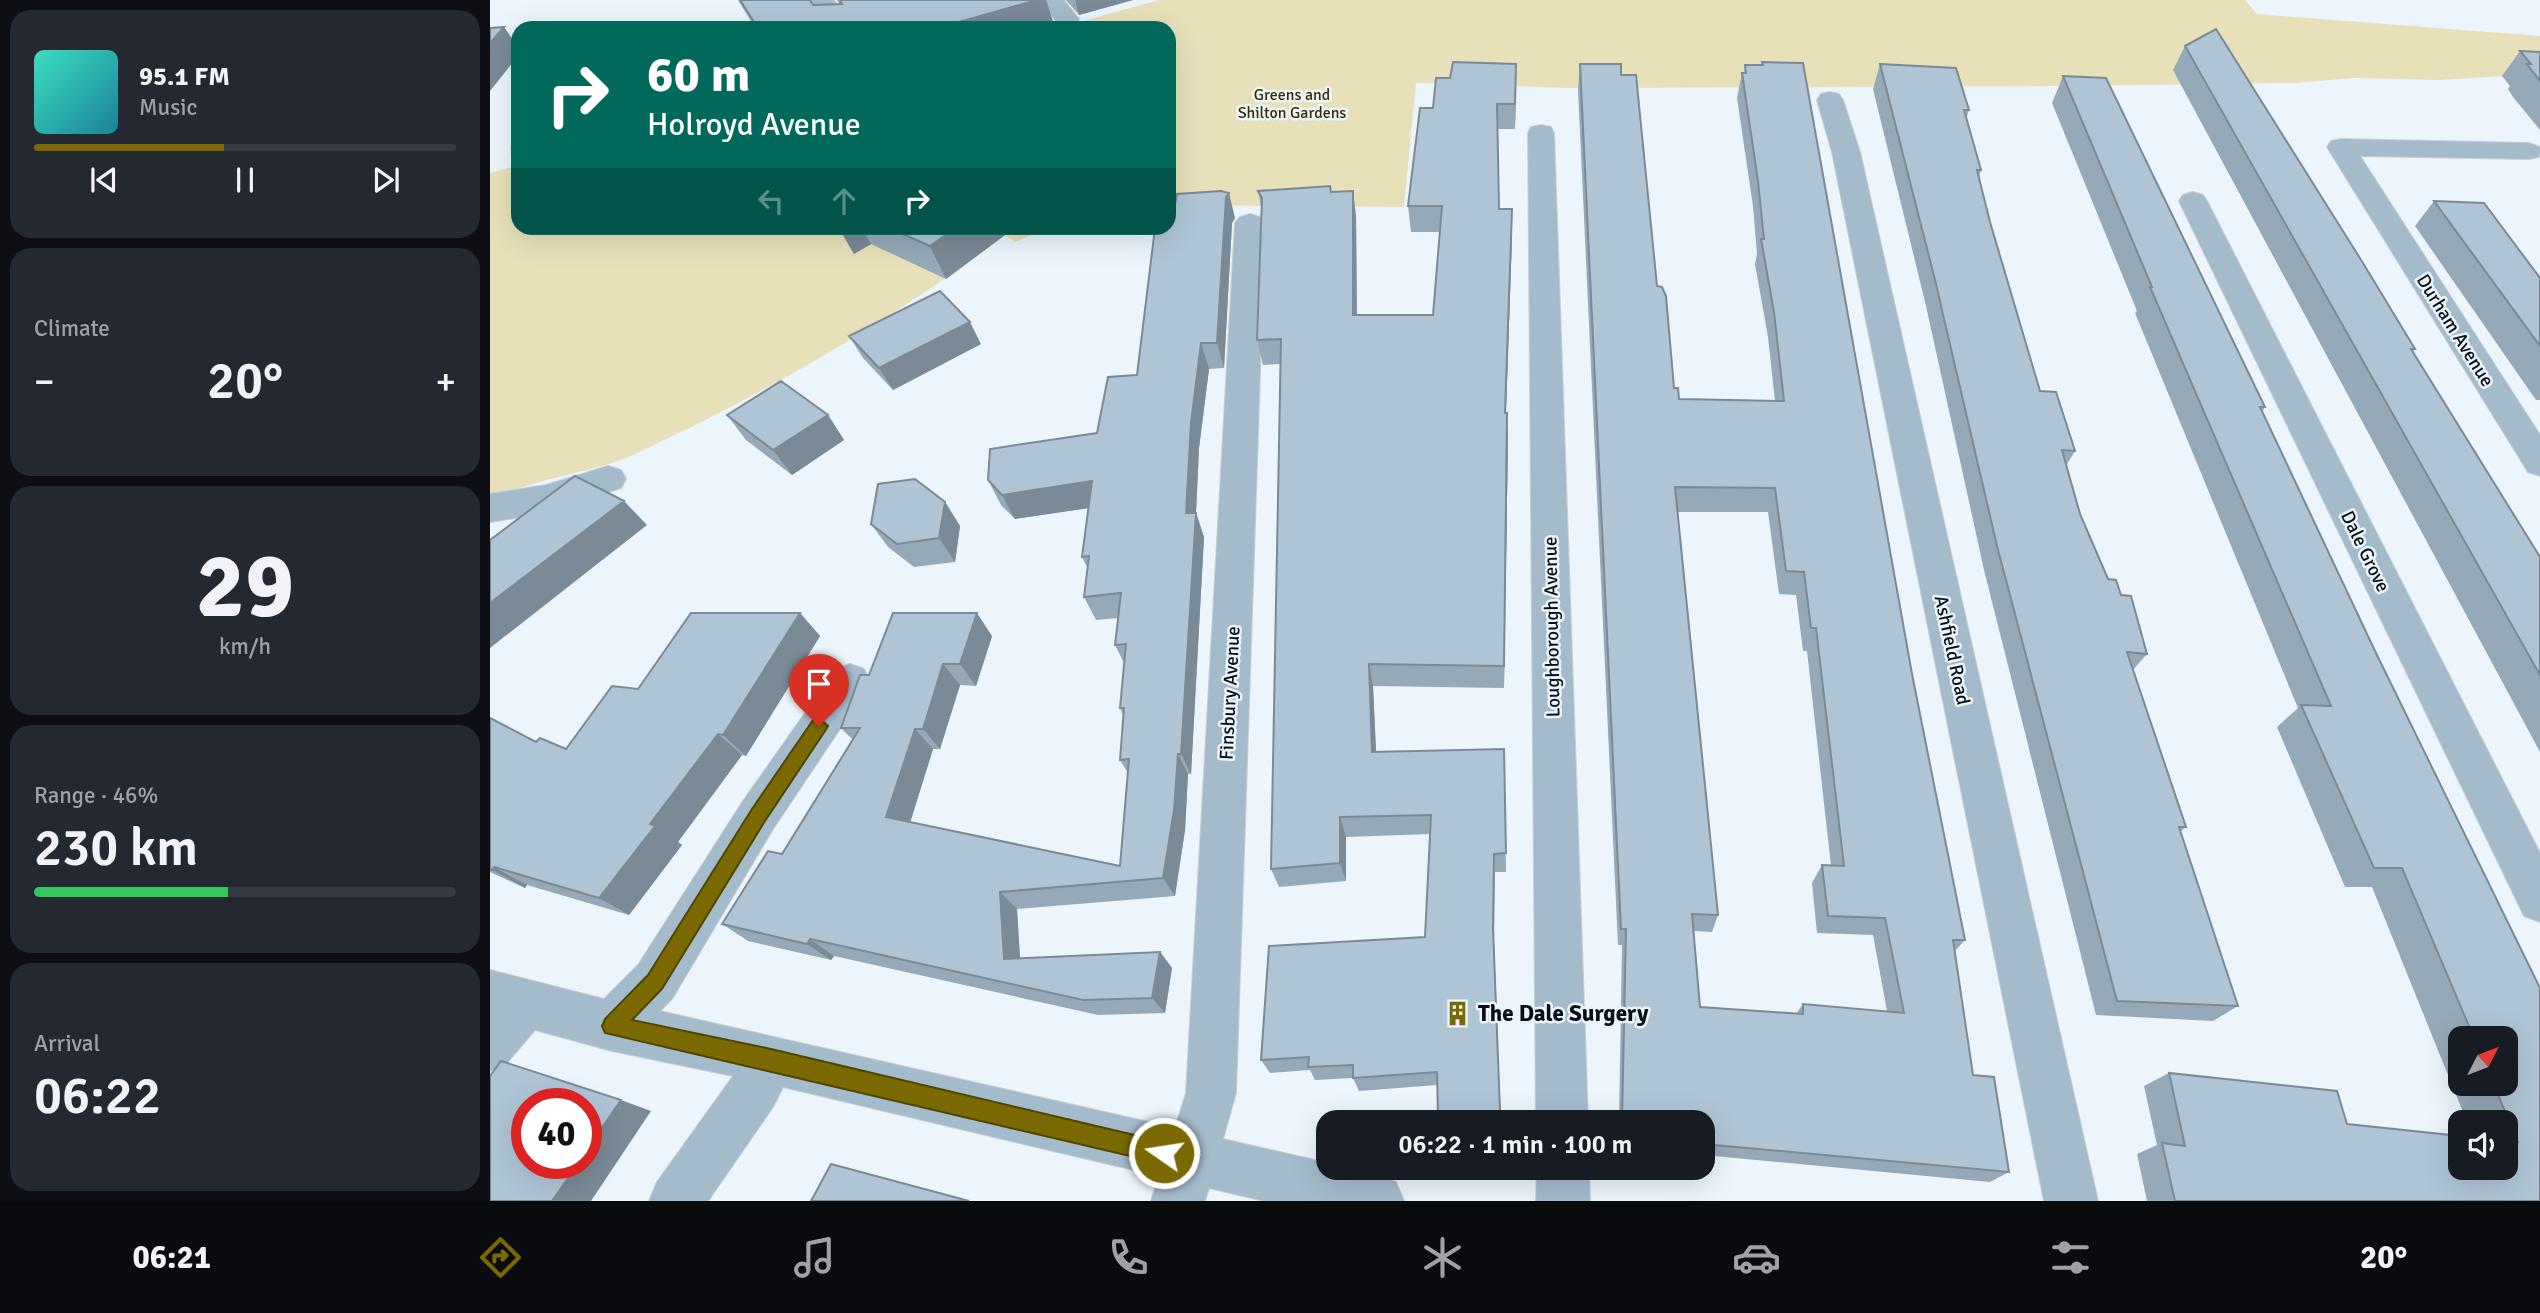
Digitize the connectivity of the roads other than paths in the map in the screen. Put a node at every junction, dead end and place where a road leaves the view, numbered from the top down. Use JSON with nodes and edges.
{"nodes":[{"id":1,"x":822,"y":0,"type":"edge"},
{"id":2,"x":835,"y":21,"type":"edge"},
{"id":3,"x":1830,"y":100,"type":"dead end"},
{"id":4,"x":1541,"y":132,"type":"dead end"},
{"id":5,"x":2529,"y":151,"type":"dead end"},
{"id":6,"x":2193,"y":201,"type":"dead end"},
{"id":7,"x":1250,"y":223,"type":"dead end"},
{"id":8,"x":2540,"y":463,"type":"edge"},
{"id":9,"x":608,"y":479,"type":"dead end"},
{"id":10,"x":490,"y":508,"type":"edge"},
{"id":11,"x":850,"y":681,"type":"dead end"},
{"id":12,"x":2540,"y":900,"type":"edge"},
{"id":13,"x":507,"y":1000,"type":"edge"},
{"id":14,"x":612,"y":1026,"type":"junction"},
{"id":15,"x":490,"y":1046,"type":"edge"},
{"id":16,"x":771,"y":1059,"type":"junction"},
{"id":17,"x":1562,"y":1110,"type":"edge"},
{"id":18,"x":1184,"y":1180,"type":"edge"},
{"id":19,"x":1563,"y":1180,"type":"edge"},
{"id":20,"x":676,"y":1201,"type":"edge"},
{"id":21,"x":1377,"y":1201,"type":"edge"},
{"id":22,"x":1563,"y":1201,"type":"edge"},
{"id":23,"x":2071,"y":1201,"type":"edge"}],
"edges":[{"from":1,"to":2,"type":"street"},
{"from":3,"to":23,"type":"street","name":"Ashfield Road"},
{"from":4,"to":17,"type":"street","name":"Loughborough Avenue"},
{"from":5,"to":8,"type":"street","name":"Durham Avenue"},
{"from":6,"to":12,"type":"street","name":"Dale Grove"},
{"from":7,"to":18,"type":"street","name":"Finsbury Avenue"},
{"from":9,"to":10,"type":"street"},
{"from":11,"to":14,"type":"street"},
{"from":13,"to":14,"type":"street"},
{"from":13,"to":15,"type":"street"},
{"from":14,"to":16,"type":"street"},
{"from":16,"to":18,"type":"street"},
{"from":16,"to":20,"type":"street"},
{"from":18,"to":21,"type":"street"},
{"from":19,"to":22,"type":"street"}]}
